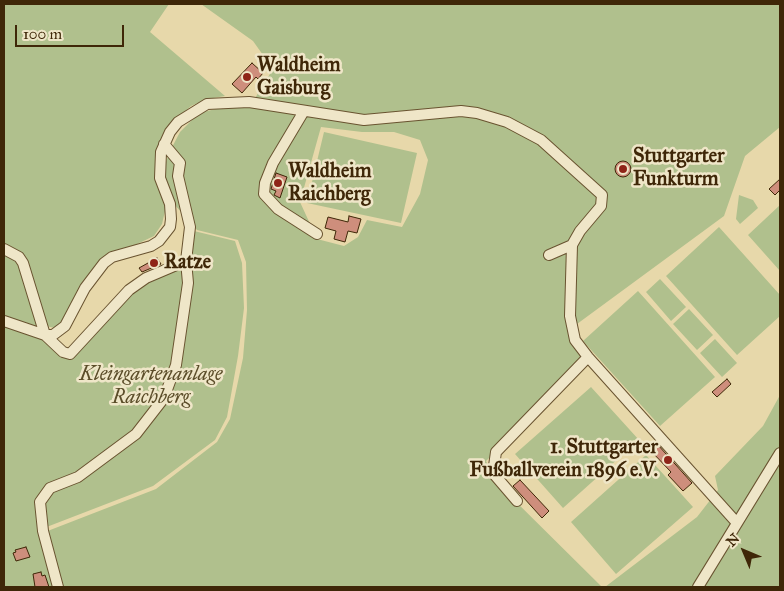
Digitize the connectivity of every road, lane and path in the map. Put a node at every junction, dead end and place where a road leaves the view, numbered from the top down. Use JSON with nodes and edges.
{"nodes":[{"id":1,"x":304,"y":111,"type":"junction"},
{"id":2,"x":164,"y":144,"type":"junction"},
{"id":3,"x":317,"y":234,"type":"dead end"},
{"id":4,"x":572,"y":244,"type":"junction"},
{"id":5,"x":4,"y":249,"type":"edge"},
{"id":6,"x":549,"y":255,"type":"dead end"},
{"id":7,"x":186,"y":261,"type":"junction"},
{"id":8,"x":4,"y":321,"type":"edge"},
{"id":9,"x":46,"y":335,"type":"junction"},
{"id":10,"x":588,"y":357,"type":"junction"},
{"id":11,"x":780,"y":453,"type":"edge"},
{"id":12,"x":517,"y":500,"type":"dead end"},
{"id":13,"x":737,"y":523,"type":"junction"},
{"id":14,"x":58,"y":587,"type":"edge"},
{"id":15,"x":698,"y":587,"type":"edge"}],
"edges":[{"from":1,"to":2,"type":"street"},
{"from":1,"to":3,"type":"street"},
{"from":1,"to":4,"type":"street"},
{"from":2,"to":7,"type":"street"},
{"from":2,"to":9,"type":"street"},
{"from":4,"to":6,"type":"street"},
{"from":4,"to":10,"type":"street"},
{"from":5,"to":9,"type":"street"},
{"from":7,"to":9,"type":"street"},
{"from":7,"to":14,"type":"street"},
{"from":8,"to":9,"type":"street"},
{"from":10,"to":12,"type":"street"},
{"from":10,"to":13,"type":"street"},
{"from":11,"to":13,"type":"street"},
{"from":13,"to":15,"type":"street"}]}
